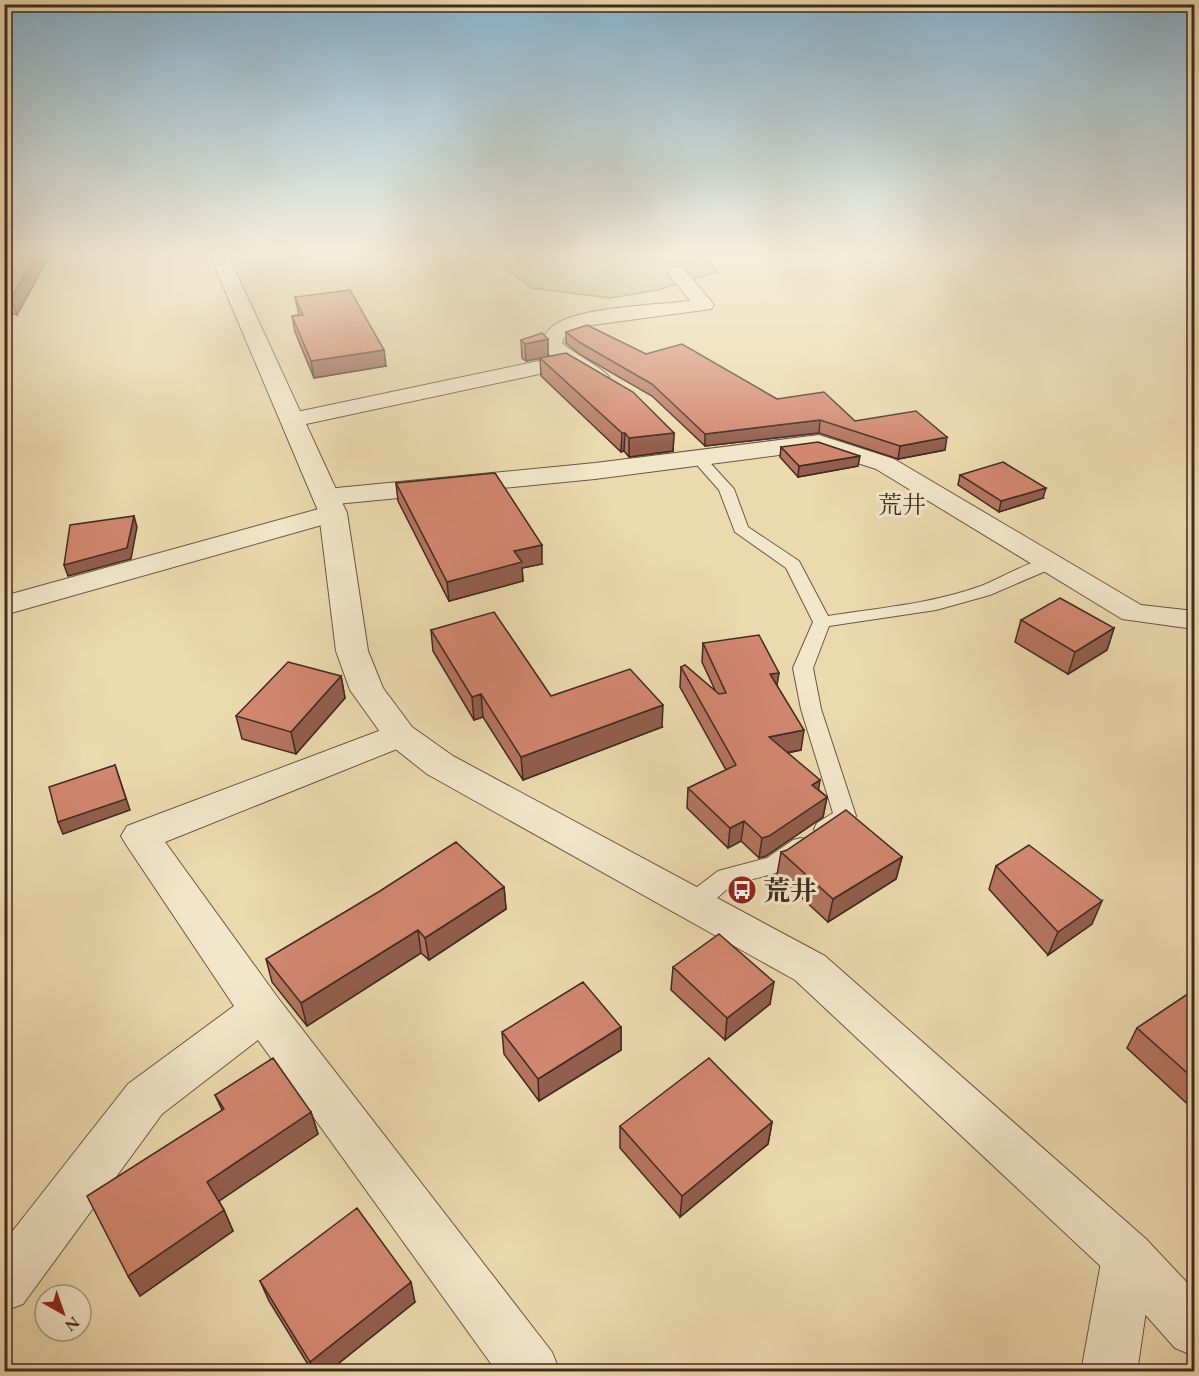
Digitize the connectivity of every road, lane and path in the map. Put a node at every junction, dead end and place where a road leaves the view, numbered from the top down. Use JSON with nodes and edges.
{"nodes":[{"id":1,"x":252,"y":319,"type":"edge"},
{"id":2,"x":587,"y":319,"type":"edge"},
{"id":3,"x":570,"y":361,"type":"junction"},
{"id":4,"x":615,"y":387,"type":"edge"},
{"id":5,"x":292,"y":420,"type":"junction"},
{"id":6,"x":689,"y":450,"type":"junction"},
{"id":7,"x":330,"y":505,"type":"junction"},
{"id":8,"x":1049,"y":563,"type":"junction"},
{"id":9,"x":4,"y":606,"type":"edge"},
{"id":10,"x":1194,"y":620,"type":"edge"},
{"id":11,"x":822,"y":622,"type":"junction"},
{"id":12,"x":400,"y":735,"type":"junction"},
{"id":13,"x":692,"y":904,"type":"junction"},
{"id":14,"x":262,"y":1011,"type":"junction"},
{"id":15,"x":1128,"y":1257,"type":"junction"},
{"id":16,"x":4,"y":1285,"type":"edge"},
{"id":17,"x":1194,"y":1329,"type":"edge"},
{"id":18,"x":532,"y":1371,"type":"edge"},
{"id":19,"x":1109,"y":1371,"type":"edge"}],
"edges":[{"from":1,"to":5,"type":"street"},
{"from":2,"to":3,"type":"street"},
{"from":3,"to":4,"type":"street"},
{"from":3,"to":5,"type":"street"},
{"from":5,"to":7,"type":"street"},
{"from":6,"to":7,"type":"street"},
{"from":6,"to":8,"type":"street"},
{"from":6,"to":11,"type":"lane"},
{"from":7,"to":9,"type":"street"},
{"from":7,"to":12,"type":"street"},
{"from":8,"to":10,"type":"street"},
{"from":8,"to":11,"type":"lane"},
{"from":11,"to":13,"type":"lane"},
{"from":12,"to":13,"type":"street"},
{"from":12,"to":14,"type":"street"},
{"from":13,"to":15,"type":"street"},
{"from":14,"to":16,"type":"street"},
{"from":14,"to":18,"type":"street"},
{"from":15,"to":17,"type":"street"},
{"from":15,"to":19,"type":"street"}]}
